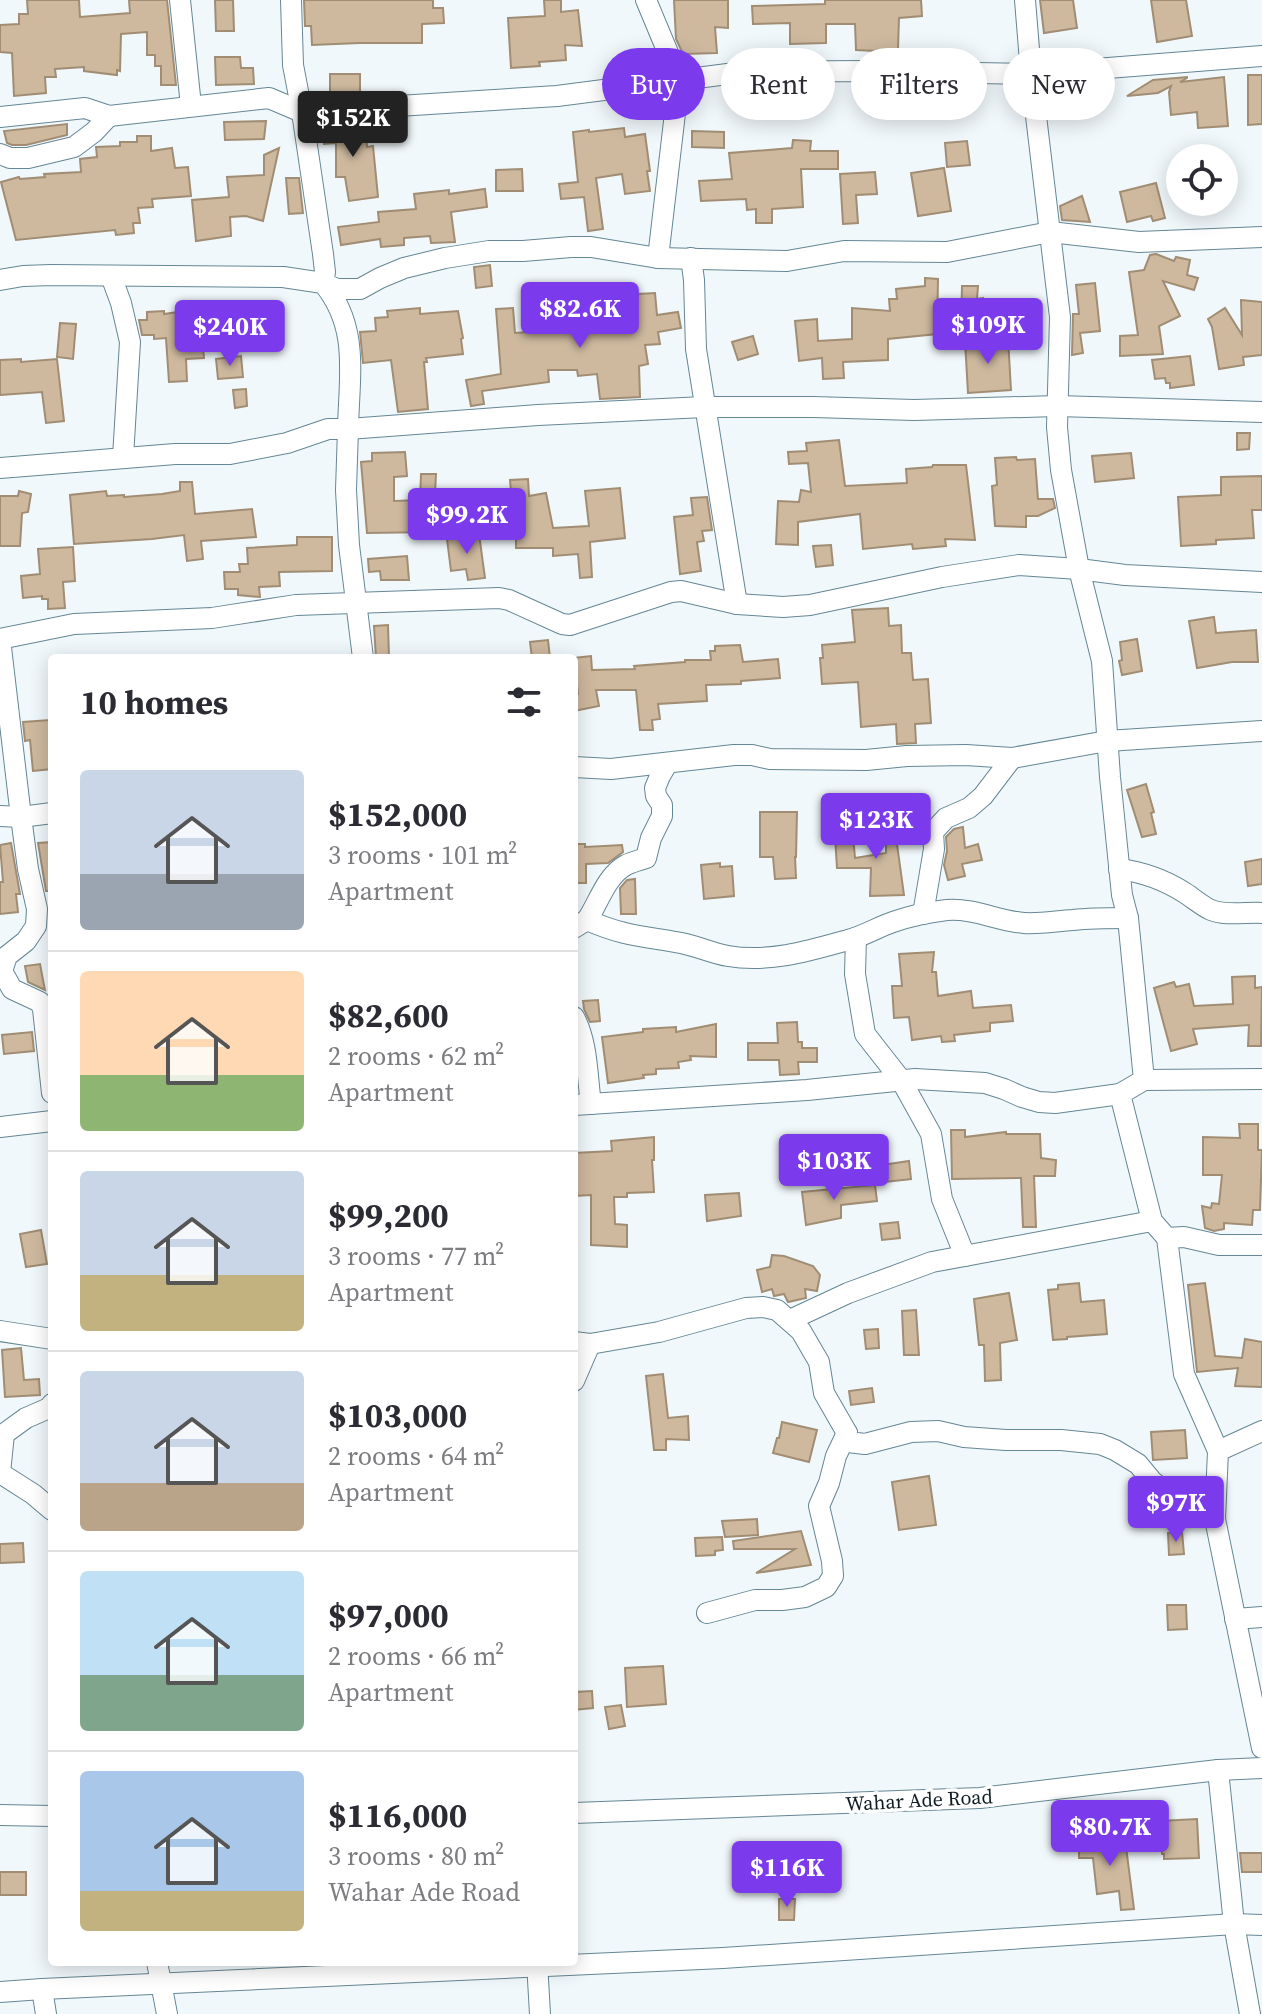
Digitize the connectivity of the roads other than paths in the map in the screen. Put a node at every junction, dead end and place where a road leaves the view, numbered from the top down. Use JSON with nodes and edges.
{"nodes":[{"id":1,"x":180,"y":0,"type":"edge"},
{"id":2,"x":291,"y":0,"type":"edge"},
{"id":3,"x":646,"y":0,"type":"edge"},
{"id":4,"x":1025,"y":0,"type":"edge"},
{"id":5,"x":666,"y":48,"type":"edge"},
{"id":6,"x":1029,"y":48,"type":"edge"},
{"id":7,"x":1262,"y":56,"type":"edge"},
{"id":8,"x":1115,"y":67,"type":"edge"},
{"id":9,"x":1003,"y":73,"type":"edge"},
{"id":10,"x":705,"y":76,"type":"edge"},
{"id":11,"x":602,"y":90,"type":"edge"},
{"id":12,"x":191,"y":106,"type":"junction"},
{"id":13,"x":302,"y":112,"type":"junction"},
{"id":14,"x":109,"y":116,"type":"junction"},
{"id":15,"x":0,"y":117,"type":"edge"},
{"id":16,"x":674,"y":120,"type":"edge"},
{"id":17,"x":1037,"y":120,"type":"edge"},
{"id":18,"x":0,"y":154,"type":"edge"},
{"id":19,"x":1050,"y":232,"type":"junction"},
{"id":20,"x":1262,"y":237,"type":"edge"},
{"id":21,"x":658,"y":258,"type":"junction"},
{"id":22,"x":691,"y":258,"type":"junction"},
{"id":23,"x":111,"y":276,"type":"junction"},
{"id":24,"x":0,"y":280,"type":"edge"},
{"id":25,"x":323,"y":283,"type":"junction"},
{"id":26,"x":1057,"y":406,"type":"junction"},
{"id":27,"x":704,"y":407,"type":"junction"},
{"id":28,"x":1262,"y":412,"type":"edge"},
{"id":29,"x":348,"y":429,"type":"junction"},
{"id":30,"x":123,"y":457,"type":"junction"},
{"id":31,"x":0,"y":468,"type":"edge"},
{"id":32,"x":1079,"y":569,"type":"junction"},
{"id":33,"x":1262,"y":582,"type":"edge"},
{"id":34,"x":355,"y":604,"type":"junction"},
{"id":35,"x":737,"y":604,"type":"junction"},
{"id":36,"x":0,"y":639,"type":"edge"},
{"id":37,"x":362,"y":654,"type":"edge"},
{"id":38,"x":1262,"y":731,"type":"edge"},
{"id":39,"x":1107,"y":741,"type":"junction"},
{"id":40,"x":1012,"y":758,"type":"junction"},
{"id":41,"x":667,"y":764,"type":"junction"},
{"id":42,"x":578,"y":767,"type":"edge"},
{"id":43,"x":48,"y":813,"type":"edge"},
{"id":44,"x":10,"y":816,"type":"edge"},
{"id":45,"x":1119,"y":869,"type":"junction"},
{"id":46,"x":1262,"y":913,"type":"edge"},
{"id":47,"x":923,"y":914,"type":"junction"},
{"id":48,"x":1128,"y":918,"type":"junction"},
{"id":49,"x":580,"y":924,"type":"edge"},
{"id":50,"x":856,"y":938,"type":"junction"},
{"id":51,"x":1,"y":971,"type":"edge"},
{"id":52,"x":578,"y":1025,"type":"edge"},
{"id":53,"x":48,"y":1033,"type":"edge"},
{"id":54,"x":1262,"y":1079,"type":"edge"},
{"id":55,"x":901,"y":1080,"type":"junction"},
{"id":56,"x":1144,"y":1080,"type":"junction"},
{"id":57,"x":1120,"y":1094,"type":"junction"},
{"id":58,"x":583,"y":1105,"type":"edge"},
{"id":59,"x":48,"y":1121,"type":"edge"},
{"id":60,"x":0,"y":1127,"type":"edge"},
{"id":61,"x":1152,"y":1221,"type":"junction"},
{"id":62,"x":1167,"y":1238,"type":"junction"},
{"id":63,"x":1262,"y":1245,"type":"edge"},
{"id":64,"x":965,"y":1256,"type":"junction"},
{"id":65,"x":790,"y":1320,"type":"junction"},
{"id":66,"x":0,"y":1331,"type":"edge"},
{"id":67,"x":48,"y":1338,"type":"edge"},
{"id":68,"x":582,"y":1343,"type":"edge"},
{"id":69,"x":48,"y":1408,"type":"edge"},
{"id":70,"x":1262,"y":1431,"type":"edge"},
{"id":71,"x":847,"y":1433,"type":"junction"},
{"id":72,"x":1218,"y":1451,"type":"junction"},
{"id":73,"x":0,"y":1473,"type":"edge"},
{"id":74,"x":48,"y":1507,"type":"edge"},
{"id":75,"x":1215,"y":1519,"type":"junction"},
{"id":76,"x":707,"y":1613,"type":"dead end"},
{"id":77,"x":1262,"y":1617,"type":"edge"},
{"id":78,"x":1235,"y":1619,"type":"junction"},
{"id":79,"x":1262,"y":1748,"type":"edge"},
{"id":80,"x":1262,"y":1768,"type":"edge"},
{"id":81,"x":1218,"y":1770,"type":"junction"},
{"id":82,"x":578,"y":1813,"type":"edge"},
{"id":83,"x":0,"y":1815,"type":"edge"},
{"id":84,"x":48,"y":1816,"type":"edge"},
{"id":85,"x":1234,"y":1924,"type":"junction"},
{"id":86,"x":1262,"y":1925,"type":"edge"},
{"id":87,"x":578,"y":1963,"type":"edge"},
{"id":88,"x":158,"y":1966,"type":"edge"},
{"id":89,"x":499,"y":1966,"type":"edge"},
{"id":90,"x":537,"y":1966,"type":"edge"},
{"id":91,"x":161,"y":1984,"type":"junction"},
{"id":92,"x":42,"y":1989,"type":"junction"},
{"id":93,"x":0,"y":1992,"type":"edge"},
{"id":94,"x":46,"y":2014,"type":"edge"},
{"id":95,"x":167,"y":2014,"type":"edge"},
{"id":96,"x":540,"y":2014,"type":"edge"},
{"id":97,"x":1250,"y":2014,"type":"edge"}],
"edges":[{"from":1,"to":12,"type":"street"},
{"from":2,"to":13,"type":"street"},
{"from":3,"to":5,"type":"street"},
{"from":4,"to":6,"type":"street"},
{"from":7,"to":8,"type":"street"},
{"from":9,"to":10,"type":"street"},
{"from":11,"to":13,"type":"street"},
{"from":12,"to":13,"type":"street"},
{"from":12,"to":14,"type":"street"},
{"from":13,"to":25,"type":"street"},
{"from":14,"to":15,"type":"street"},
{"from":14,"to":18,"type":"street"},
{"from":16,"to":21,"type":"street"},
{"from":17,"to":19,"type":"street"},
{"from":19,"to":20,"type":"street"},
{"from":19,"to":22,"type":"street"},
{"from":19,"to":26,"type":"street"},
{"from":21,"to":22,"type":"street"},
{"from":21,"to":25,"type":"street"},
{"from":22,"to":27,"type":"street"},
{"from":23,"to":24,"type":"street"},
{"from":23,"to":25,"type":"street"},
{"from":23,"to":30,"type":"street"},
{"from":25,"to":29,"type":"street"},
{"from":26,"to":27,"type":"street"},
{"from":26,"to":28,"type":"street"},
{"from":26,"to":32,"type":"street"},
{"from":27,"to":29,"type":"street"},
{"from":27,"to":35,"type":"street"},
{"from":29,"to":30,"type":"street"},
{"from":29,"to":34,"type":"street"},
{"from":30,"to":31,"type":"street"},
{"from":32,"to":33,"type":"street"},
{"from":32,"to":35,"type":"street"},
{"from":32,"to":39,"type":"street"},
{"from":34,"to":35,"type":"street"},
{"from":34,"to":36,"type":"street"},
{"from":34,"to":37,"type":"street"},
{"from":36,"to":44,"type":"street"},
{"from":38,"to":39,"type":"street"},
{"from":39,"to":40,"type":"street"},
{"from":39,"to":45,"type":"street"},
{"from":40,"to":41,"type":"street"},
{"from":40,"to":47,"type":"street"},
{"from":41,"to":42,"type":"street"},
{"from":41,"to":49,"type":"street"},
{"from":43,"to":44,"type":"street"},
{"from":44,"to":51,"type":"street"},
{"from":45,"to":46,"type":"street"},
{"from":45,"to":48,"type":"street"},
{"from":47,"to":48,"type":"street"},
{"from":47,"to":50,"type":"street"},
{"from":48,"to":56,"type":"street"},
{"from":49,"to":50,"type":"street"},
{"from":50,"to":55,"type":"street"},
{"from":51,"to":53,"type":"street"},
{"from":52,"to":58,"type":"street"},
{"from":54,"to":56,"type":"street"},
{"from":55,"to":57,"type":"street"},
{"from":55,"to":58,"type":"street"},
{"from":55,"to":64,"type":"street"},
{"from":56,"to":57,"type":"street"},
{"from":57,"to":61,"type":"street"},
{"from":59,"to":60,"type":"street"},
{"from":61,"to":62,"type":"street"},
{"from":61,"to":64,"type":"street"},
{"from":62,"to":63,"type":"street"},
{"from":62,"to":72,"type":"street"},
{"from":64,"to":65,"type":"street"},
{"from":65,"to":68,"type":"street"},
{"from":65,"to":71,"type":"street"},
{"from":66,"to":67,"type":"street"},
{"from":69,"to":73,"type":"street"},
{"from":70,"to":72,"type":"street"},
{"from":71,"to":75,"type":"street"},
{"from":71,"to":76,"type":"street"},
{"from":72,"to":75,"type":"street"},
{"from":73,"to":74,"type":"street"},
{"from":75,"to":78,"type":"street"},
{"from":77,"to":78,"type":"street"},
{"from":78,"to":79,"type":"street"},
{"from":80,"to":81,"type":"street","name":"Wahar Ade Road"},
{"from":81,"to":82,"type":"street","name":"Wahar Ade Road"},
{"from":81,"to":85,"type":"street"},
{"from":83,"to":84,"type":"street"},
{"from":85,"to":86,"type":"street"},
{"from":85,"to":87,"type":"street"},
{"from":85,"to":97,"type":"street"},
{"from":88,"to":91,"type":"street"},
{"from":89,"to":91,"type":"street"},
{"from":90,"to":96,"type":"street"},
{"from":91,"to":92,"type":"street"},
{"from":91,"to":95,"type":"street"},
{"from":92,"to":93,"type":"street"},
{"from":92,"to":94,"type":"street"}]}
